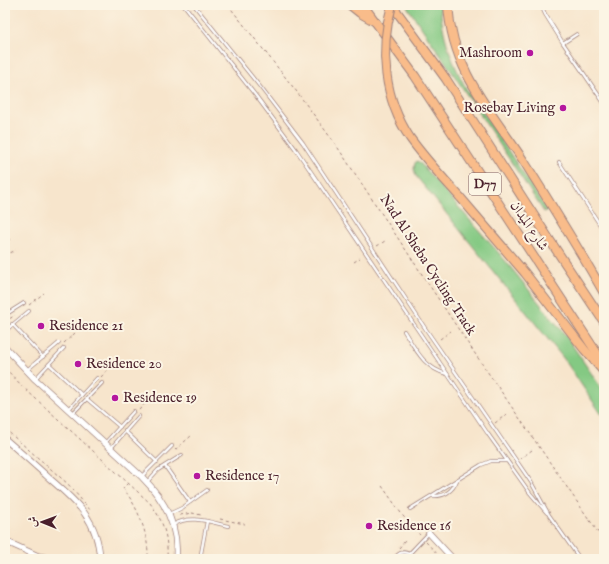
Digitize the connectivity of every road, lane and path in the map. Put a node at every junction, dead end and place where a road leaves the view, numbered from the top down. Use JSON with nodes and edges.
{"nodes":[{"id":1,"x":184,"y":5,"type":"edge"},
{"id":2,"x":194,"y":5,"type":"edge"},
{"id":3,"x":228,"y":5,"type":"edge"},
{"id":4,"x":350,"y":5,"type":"edge"},
{"id":5,"x":363,"y":5,"type":"edge"},
{"id":6,"x":392,"y":5,"type":"edge"},
{"id":7,"x":448,"y":5,"type":"edge"},
{"id":8,"x":541,"y":5,"type":"edge"},
{"id":9,"x":377,"y":23,"type":"junction"},
{"id":10,"x":577,"y":34,"type":"dead end"},
{"id":11,"x":563,"y":43,"type":"junction"},
{"id":12,"x":604,"y":103,"type":"edge"},
{"id":13,"x":559,"y":162,"type":"dead end"},
{"id":14,"x":604,"y":231,"type":"edge"},
{"id":15,"x":10,"y":239,"type":"dead end"},
{"id":16,"x":385,"y":241,"type":"dead end"},
{"id":17,"x":5,"y":244,"type":"edge"},
{"id":18,"x":373,"y":249,"type":"junction"},
{"id":19,"x":16,"y":250,"type":"dead end"},
{"id":20,"x":5,"y":251,"type":"edge"},
{"id":21,"x":360,"y":258,"type":"dead end"},
{"id":22,"x":354,"y":262,"type":"dead end"},
{"id":23,"x":604,"y":293,"type":"edge"},
{"id":24,"x":24,"y":303,"type":"dead end"},
{"id":25,"x":29,"y":311,"type":"dead end"},
{"id":26,"x":5,"y":315,"type":"edge"},
{"id":27,"x":604,"y":322,"type":"edge"},
{"id":28,"x":12,"y":324,"type":"junction"},
{"id":29,"x":5,"y":331,"type":"edge"},
{"id":30,"x":404,"y":331,"type":"dead end"},
{"id":31,"x":451,"y":331,"type":"dead end"},
{"id":32,"x":440,"y":339,"type":"dead end"},
{"id":33,"x":59,"y":342,"type":"dead end"},
{"id":34,"x":5,"y":347,"type":"edge"},
{"id":35,"x":64,"y":348,"type":"dead end"},
{"id":36,"x":43,"y":357,"type":"junction"},
{"id":37,"x":49,"y":364,"type":"junction"},
{"id":38,"x":604,"y":364,"type":"edge"},
{"id":39,"x":5,"y":368,"type":"edge"},
{"id":40,"x":27,"y":371,"type":"junction"},
{"id":41,"x":604,"y":372,"type":"edge"},
{"id":42,"x":448,"y":374,"type":"junction"},
{"id":43,"x":97,"y":378,"type":"dead end"},
{"id":44,"x":35,"y":379,"type":"junction"},
{"id":45,"x":102,"y":383,"type":"dead end"},
{"id":46,"x":82,"y":395,"type":"junction"},
{"id":47,"x":87,"y":398,"type":"junction"},
{"id":48,"x":70,"y":411,"type":"junction"},
{"id":49,"x":134,"y":411,"type":"dead end"},
{"id":50,"x":507,"y":414,"type":"dead end"},
{"id":51,"x":139,"y":416,"type":"dead end"},
{"id":52,"x":491,"y":425,"type":"junction"},
{"id":53,"x":120,"y":427,"type":"junction"},
{"id":54,"x":125,"y":431,"type":"junction"},
{"id":55,"x":5,"y":439,"type":"edge"},
{"id":56,"x":105,"y":443,"type":"junction"},
{"id":57,"x":172,"y":446,"type":"dead end"},
{"id":58,"x":110,"y":448,"type":"junction"},
{"id":59,"x":532,"y":450,"type":"dead end"},
{"id":60,"x":182,"y":455,"type":"dead end"},
{"id":61,"x":507,"y":461,"type":"junction"},
{"id":62,"x":516,"y":461,"type":"junction"},
{"id":63,"x":157,"y":462,"type":"junction"},
{"id":64,"x":165,"y":466,"type":"junction"},
{"id":65,"x":142,"y":477,"type":"junction"},
{"id":66,"x":457,"y":480,"type":"junction"},
{"id":67,"x":129,"y":482,"type":"junction"},
{"id":68,"x":147,"y":482,"type":"junction"},
{"id":69,"x":382,"y":486,"type":"dead end"},
{"id":70,"x":207,"y":490,"type":"dead end"},
{"id":71,"x":432,"y":496,"type":"junction"},
{"id":72,"x":190,"y":502,"type":"junction"},
{"id":73,"x":410,"y":510,"type":"dead end"},
{"id":74,"x":169,"y":514,"type":"junction"},
{"id":75,"x":549,"y":515,"type":"junction"},
{"id":76,"x":207,"y":521,"type":"junction"},
{"id":77,"x":173,"y":525,"type":"junction"},
{"id":78,"x":228,"y":526,"type":"dead end"},
{"id":79,"x":429,"y":533,"type":"joint"},
{"id":80,"x":423,"y":539,"type":"junction"},
{"id":81,"x":5,"y":541,"type":"edge"},
{"id":82,"x":604,"y":541,"type":"edge"},
{"id":83,"x":409,"y":554,"type":"junction"},
{"id":84,"x":421,"y":555,"type":"dead end"},
{"id":85,"x":53,"y":559,"type":"edge"},
{"id":86,"x":100,"y":559,"type":"edge"},
{"id":87,"x":148,"y":559,"type":"edge"},
{"id":88,"x":167,"y":559,"type":"edge"},
{"id":89,"x":176,"y":559,"type":"edge"},
{"id":90,"x":200,"y":559,"type":"edge"},
{"id":91,"x":394,"y":559,"type":"edge"},
{"id":92,"x":411,"y":559,"type":"edge"},
{"id":93,"x":418,"y":559,"type":"edge"},
{"id":94,"x":442,"y":559,"type":"edge"},
{"id":95,"x":453,"y":559,"type":"edge"},
{"id":96,"x":580,"y":559,"type":"edge"}],
"edges":[{"from":1,"to":42,"type":"lane"},
{"from":2,"to":18,"type":"lane"},
{"from":3,"to":82,"type":"path","name":"Nad Al Sheba Cycling Track"},
{"from":4,"to":9,"type":"main road"},
{"from":5,"to":9,"type":"main road","name":"شارع الميدان","number":"D77"},
{"from":6,"to":27,"type":"main road","name":"شارع الميدان","number":"D77"},
{"from":6,"to":41,"type":"main road","bridge":true},
{"from":7,"to":23,"type":"main road"},
{"from":8,"to":11,"type":"lane"},
{"from":9,"to":38,"type":"main road","name":"شارع الميدان","number":"D77"},
{"from":10,"to":11,"type":"lane"},
{"from":11,"to":12,"type":"lane"},
{"from":13,"to":14,"type":"lane"},
{"from":15,"to":17,"type":"path"},
{"from":16,"to":18,"type":"path"},
{"from":18,"to":52,"type":"lane"},
{"from":19,"to":20,"type":"path"},
{"from":21,"to":22,"type":"path"},
{"from":24,"to":26,"type":"lane"},
{"from":25,"to":28,"type":"lane"},
{"from":28,"to":29,"type":"lane"},
{"from":28,"to":36,"type":"lane"},
{"from":30,"to":42,"type":"lane"},
{"from":31,"to":32,"type":"path"},
{"from":33,"to":36,"type":"lane"},
{"from":34,"to":40,"type":"street"},
{"from":35,"to":37,"type":"lane"},
{"from":36,"to":40,"type":"lane"},
{"from":37,"to":44,"type":"lane"},
{"from":37,"to":46,"type":"lane"},
{"from":39,"to":67,"type":"path"},
{"from":40,"to":44,"type":"street"},
{"from":42,"to":61,"type":"lane"},
{"from":43,"to":46,"type":"lane"},
{"from":44,"to":48,"type":"street"},
{"from":45,"to":47,"type":"lane"},
{"from":46,"to":48,"type":"lane"},
{"from":47,"to":48,"type":"lane"},
{"from":47,"to":53,"type":"lane"},
{"from":48,"to":56,"type":"street"},
{"from":49,"to":53,"type":"lane"},
{"from":50,"to":52,"type":"path"},
{"from":51,"to":54,"type":"lane"},
{"from":52,"to":62,"type":"lane"},
{"from":53,"to":56,"type":"lane"},
{"from":54,"to":58,"type":"lane"},
{"from":54,"to":63,"type":"lane"},
{"from":55,"to":86,"type":"street"},
{"from":56,"to":58,"type":"street"},
{"from":57,"to":63,"type":"lane"},
{"from":58,"to":65,"type":"street"},
{"from":59,"to":62,"type":"path"},
{"from":60,"to":64,"type":"lane"},
{"from":61,"to":66,"type":"lane"},
{"from":61,"to":75,"type":"lane"},
{"from":62,"to":75,"type":"lane"},
{"from":63,"to":65,"type":"lane"},
{"from":64,"to":68,"type":"lane"},
{"from":64,"to":72,"type":"lane"},
{"from":65,"to":68,"type":"street"},
{"from":66,"to":71,"type":"lane"},
{"from":66,"to":71,"type":"lane"},
{"from":67,"to":87,"type":"path"},
{"from":67,"to":88,"type":"path"},
{"from":68,"to":74,"type":"street"},
{"from":69,"to":80,"type":"path"},
{"from":70,"to":72,"type":"lane"},
{"from":71,"to":73,"type":"lane"},
{"from":72,"to":74,"type":"lane"},
{"from":74,"to":77,"type":"street"},
{"from":75,"to":96,"type":"lane"},
{"from":76,"to":77,"type":"lane"},
{"from":76,"to":78,"type":"lane"},
{"from":76,"to":90,"type":"lane"},
{"from":77,"to":89,"type":"street"},
{"from":79,"to":80,"type":"lane"},
{"from":79,"to":95,"type":"street"},
{"from":80,"to":83,"type":"lane"},
{"from":80,"to":94,"type":"path"},
{"from":81,"to":85,"type":"street"},
{"from":83,"to":91,"type":"lane"},
{"from":83,"to":92,"type":"lane"},
{"from":84,"to":93,"type":"path"}]}
